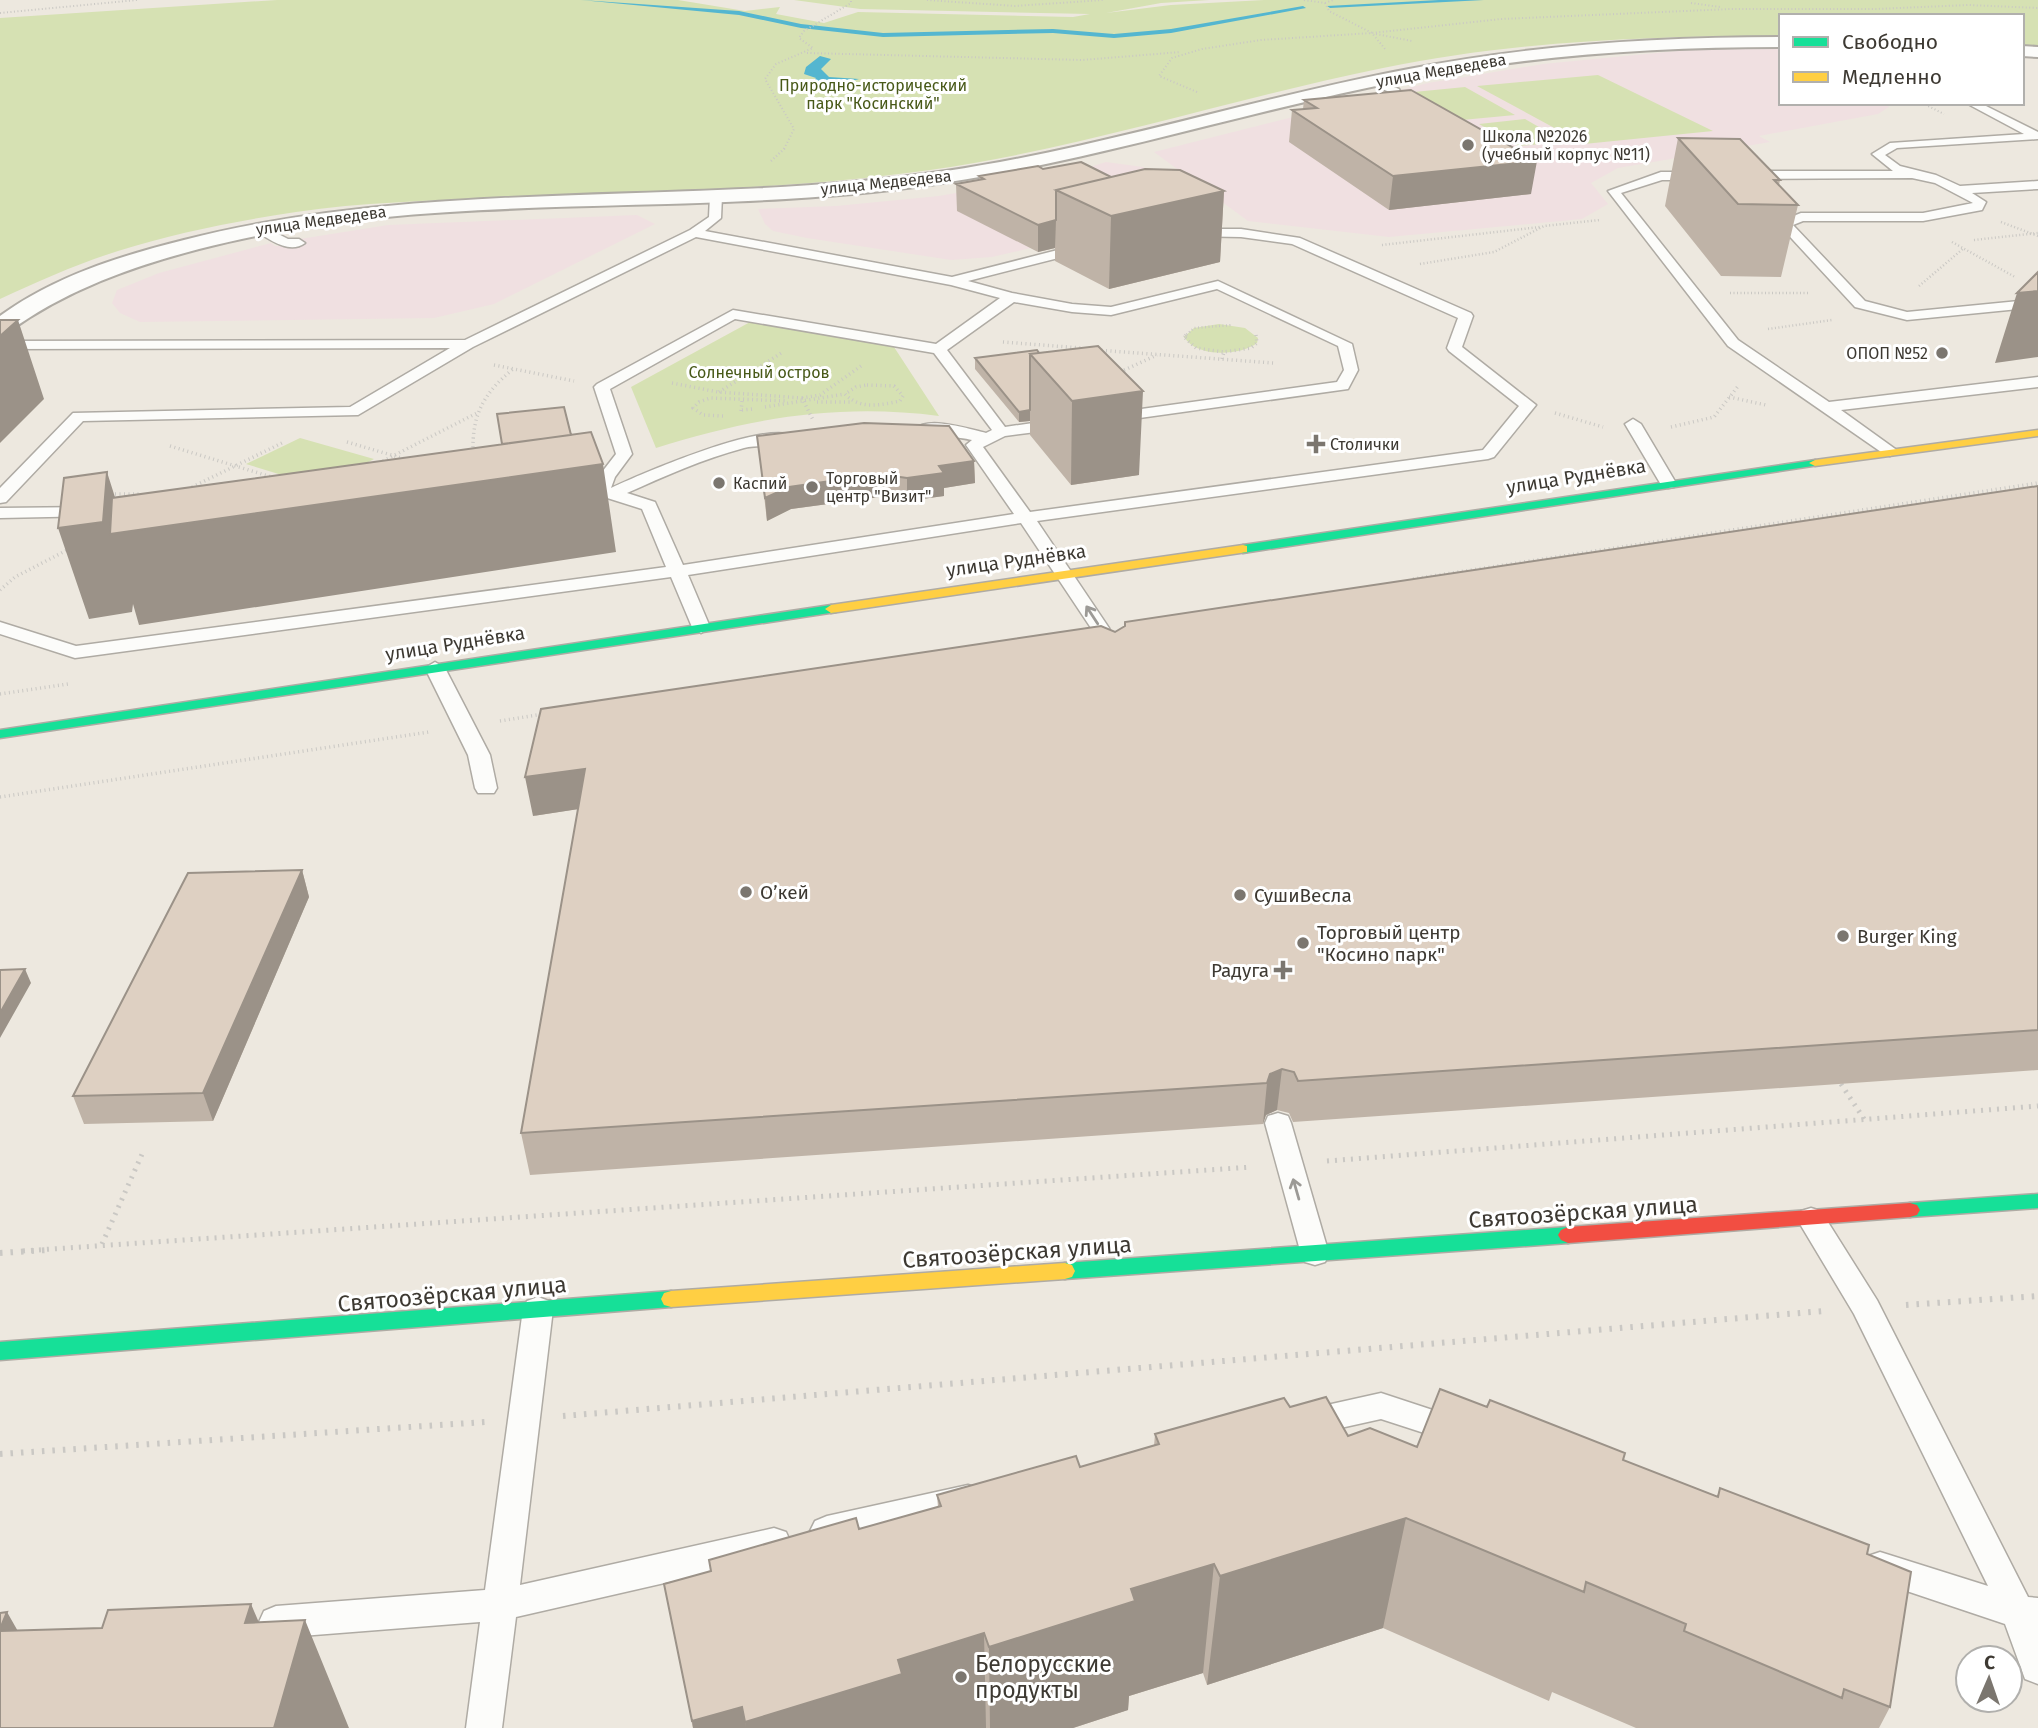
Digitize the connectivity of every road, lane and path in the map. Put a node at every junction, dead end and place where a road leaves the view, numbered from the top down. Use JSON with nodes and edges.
{"nodes":[{"id":1,"x":136,"y":0,"type":"edge"},
{"id":2,"x":850,"y":0,"type":"edge"},
{"id":3,"x":927,"y":0,"type":"edge"},
{"id":4,"x":1103,"y":0,"type":"edge"},
{"id":5,"x":1304,"y":0,"type":"edge"},
{"id":6,"x":1333,"y":0,"type":"edge"},
{"id":7,"x":1325,"y":3,"type":"junction"},
{"id":8,"x":2038,"y":8,"type":"edge"},
{"id":9,"x":0,"y":13,"type":"edge"},
{"id":10,"x":1371,"y":33,"type":"junction"},
{"id":11,"x":1779,"y":41,"type":"edge"},
{"id":12,"x":1598,"y":48,"type":"junction"},
{"id":13,"x":1386,"y":50,"type":"dead end"},
{"id":14,"x":807,"y":52,"type":"junction"},
{"id":15,"x":1188,"y":52,"type":"junction"},
{"id":16,"x":1616,"y":56,"type":"dead end"},
{"id":17,"x":1373,"y":82,"type":"junction"},
{"id":18,"x":1395,"y":91,"type":"edge"},
{"id":19,"x":1203,"y":95,"type":"dead end"},
{"id":20,"x":1975,"y":105,"type":"edge"},
{"id":21,"x":2038,"y":136,"type":"edge"},
{"id":22,"x":763,"y":168,"type":"dead end"},
{"id":23,"x":1908,"y":174,"type":"junction"},
{"id":24,"x":2038,"y":185,"type":"edge"},
{"id":25,"x":1958,"y":190,"type":"junction"},
{"id":26,"x":716,"y":196,"type":"junction"},
{"id":27,"x":1628,"y":209,"type":"junction"},
{"id":28,"x":1544,"y":226,"type":"junction"},
{"id":29,"x":259,"y":228,"type":"junction"},
{"id":30,"x":694,"y":233,"type":"junction"},
{"id":31,"x":1179,"y":233,"type":"edge"},
{"id":32,"x":2038,"y":233,"type":"edge"},
{"id":33,"x":299,"y":243,"type":"dead end"},
{"id":34,"x":1102,"y":243,"type":"edge"},
{"id":35,"x":1964,"y":248,"type":"junction"},
{"id":36,"x":1321,"y":252,"type":"junction"},
{"id":37,"x":1367,"y":272,"type":"junction"},
{"id":38,"x":2014,"y":276,"type":"dead end"},
{"id":39,"x":952,"y":282,"type":"junction"},
{"id":40,"x":1694,"y":293,"type":"junction"},
{"id":41,"x":1849,"y":293,"type":"junction"},
{"id":42,"x":1011,"y":297,"type":"junction"},
{"id":43,"x":2038,"y":303,"type":"edge"},
{"id":44,"x":1888,"y":311,"type":"junction"},
{"id":45,"x":1233,"y":325,"type":"dead end"},
{"id":46,"x":0,"y":327,"type":"edge"},
{"id":47,"x":819,"y":328,"type":"junction"},
{"id":48,"x":1254,"y":333,"type":"dead end"},
{"id":49,"x":1727,"y":336,"type":"junction"},
{"id":50,"x":953,"y":338,"type":"junction"},
{"id":51,"x":1070,"y":338,"type":"dead end"},
{"id":52,"x":896,"y":342,"type":"junction"},
{"id":53,"x":468,"y":344,"type":"junction"},
{"id":54,"x":0,"y":345,"type":"edge"},
{"id":55,"x":1068,"y":347,"type":"junction"},
{"id":56,"x":1081,"y":348,"type":"edge"},
{"id":57,"x":939,"y":349,"type":"junction"},
{"id":58,"x":1094,"y":349,"type":"edge"},
{"id":59,"x":1224,"y":352,"type":"junction"},
{"id":60,"x":448,"y":355,"type":"junction"},
{"id":61,"x":1066,"y":355,"type":"edge"},
{"id":62,"x":1157,"y":355,"type":"junction"},
{"id":63,"x":1222,"y":359,"type":"junction"},
{"id":64,"x":1273,"y":363,"type":"dead end"},
{"id":65,"x":637,"y":368,"type":"junction"},
{"id":66,"x":513,"y":369,"type":"junction"},
{"id":67,"x":1120,"y":373,"type":"edge"},
{"id":68,"x":1785,"y":378,"type":"junction"},
{"id":69,"x":2038,"y":382,"type":"edge"},
{"id":70,"x":602,"y":387,"type":"junction"},
{"id":71,"x":718,"y":392,"type":"junction"},
{"id":72,"x":845,"y":394,"type":"junction"},
{"id":73,"x":802,"y":400,"type":"junction"},
{"id":74,"x":742,"y":401,"type":"junction"},
{"id":75,"x":851,"y":402,"type":"junction"},
{"id":76,"x":1528,"y":405,"type":"junction"},
{"id":77,"x":1827,"y":407,"type":"junction"},
{"id":78,"x":477,"y":413,"type":"junction"},
{"id":79,"x":728,"y":416,"type":"dead end"},
{"id":80,"x":1635,"y":427,"type":"junction"},
{"id":81,"x":906,"y":429,"type":"edge"},
{"id":82,"x":2038,"y":433,"type":"edge"},
{"id":83,"x":820,"y":434,"type":"joint"},
{"id":84,"x":994,"y":435,"type":"junction"},
{"id":85,"x":344,"y":441,"type":"dead end"},
{"id":86,"x":162,"y":444,"type":"dead end"},
{"id":87,"x":1891,"y":451,"type":"junction"},
{"id":88,"x":394,"y":455,"type":"junction"},
{"id":89,"x":405,"y":459,"type":"edge"},
{"id":90,"x":474,"y":459,"type":"edge"},
{"id":91,"x":371,"y":467,"type":"edge"},
{"id":92,"x":287,"y":481,"type":"edge"},
{"id":93,"x":1668,"y":482,"type":"junction"},
{"id":94,"x":2038,"y":483,"type":"edge"},
{"id":95,"x":607,"y":492,"type":"junction"},
{"id":96,"x":561,"y":496,"type":"edge"},
{"id":97,"x":0,"y":498,"type":"edge"},
{"id":98,"x":114,"y":512,"type":"edge"},
{"id":99,"x":0,"y":513,"type":"edge"},
{"id":100,"x":1028,"y":517,"type":"junction"},
{"id":101,"x":678,"y":571,"type":"junction"},
{"id":102,"x":1066,"y":574,"type":"junction"},
{"id":103,"x":1401,"y":581,"type":"edge"},
{"id":104,"x":701,"y":627,"type":"junction"},
{"id":105,"x":0,"y":628,"type":"edge"},
{"id":106,"x":1112,"y":660,"type":"edge"},
{"id":107,"x":435,"y":668,"type":"junction"},
{"id":108,"x":549,"y":713,"type":"edge"},
{"id":109,"x":466,"y":726,"type":"junction"},
{"id":110,"x":0,"y":734,"type":"edge"},
{"id":111,"x":486,"y":788,"type":"dead end"},
{"id":112,"x":0,"y":797,"type":"edge"},
{"id":113,"x":1841,"y":1084,"type":"dead end"},
{"id":114,"x":2038,"y":1106,"type":"edge"},
{"id":115,"x":1865,"y":1119,"type":"junction"},
{"id":116,"x":1278,"y":1123,"type":"dead end"},
{"id":117,"x":143,"y":1152,"type":"dead end"},
{"id":118,"x":1289,"y":1164,"type":"junction"},
{"id":119,"x":2038,"y":1201,"type":"edge"},
{"id":120,"x":1811,"y":1219,"type":"junction"},
{"id":121,"x":102,"y":1244,"type":"junction"},
{"id":122,"x":0,"y":1253,"type":"edge"},
{"id":123,"x":1315,"y":1254,"type":"junction"},
{"id":124,"x":2038,"y":1296,"type":"edge"},
{"id":125,"x":1866,"y":1307,"type":"junction"},
{"id":126,"x":538,"y":1309,"type":"junction"},
{"id":127,"x":0,"y":1351,"type":"edge"},
{"id":128,"x":523,"y":1420,"type":"junction"},
{"id":129,"x":1286,"y":1427,"type":"edge"},
{"id":130,"x":1487,"y":1440,"type":"edge"},
{"id":131,"x":0,"y":1454,"type":"edge"},
{"id":132,"x":1002,"y":1492,"type":"edge"},
{"id":133,"x":1845,"y":1556,"type":"edge"},
{"id":134,"x":500,"y":1605,"type":"junction"},
{"id":135,"x":2028,"y":1613,"type":"edge"},
{"id":136,"x":250,"y":1625,"type":"edge"},
{"id":137,"x":2038,"y":1667,"type":"edge"},
{"id":138,"x":484,"y":1728,"type":"edge"}],
"edges":[{"from":1,"to":9,"type":"path"},
{"from":2,"to":14,"type":"path"},
{"from":3,"to":4,"type":"path"},
{"from":5,"to":7,"type":"path"},
{"from":6,"to":7,"type":"path"},
{"from":7,"to":10,"type":"path"},
{"from":8,"to":10,"type":"path"},
{"from":10,"to":13,"type":"path"},
{"from":10,"to":15,"type":"path"},
{"from":11,"to":12,"type":"street","name":"улица Медведева"},
{"from":12,"to":16,"type":"lane"},
{"from":12,"to":17,"type":"street","name":"улица Медведева"},
{"from":14,"to":15,"type":"path"},
{"from":14,"to":22,"type":"path"},
{"from":15,"to":19,"type":"path"},
{"from":17,"to":18,"type":"lane"},
{"from":17,"to":26,"type":"street","name":"улица Медведева"},
{"from":20,"to":21,"type":"lane"},
{"from":21,"to":23,"type":"lane"},
{"from":23,"to":25,"type":"lane"},
{"from":23,"to":27,"type":"lane"},
{"from":24,"to":25,"type":"lane"},
{"from":25,"to":41,"type":"lane"},
{"from":26,"to":29,"type":"street","name":"улица Медведева"},
{"from":26,"to":30,"type":"lane"},
{"from":27,"to":28,"type":"path"},
{"from":27,"to":40,"type":"lane"},
{"from":28,"to":36,"type":"path"},
{"from":28,"to":37,"type":"path"},
{"from":29,"to":33,"type":"lane"},
{"from":29,"to":46,"type":"street","name":"улица Медведева"},
{"from":30,"to":39,"type":"lane"},
{"from":30,"to":53,"type":"lane"},
{"from":31,"to":36,"type":"lane"},
{"from":32,"to":35,"type":"path"},
{"from":34,"to":39,"type":"lane"},
{"from":35,"to":38,"type":"path"},
{"from":35,"to":44,"type":"path"},
{"from":36,"to":37,"type":"lane"},
{"from":37,"to":76,"type":"lane"},
{"from":39,"to":42,"type":"lane"},
{"from":40,"to":41,"type":"path"},
{"from":40,"to":49,"type":"lane"},
{"from":41,"to":44,"type":"lane"},
{"from":42,"to":50,"type":"lane"},
{"from":42,"to":84,"type":"lane"},
{"from":43,"to":44,"type":"lane"},
{"from":44,"to":49,"type":"path"},
{"from":45,"to":59,"type":"path"},
{"from":47,"to":52,"type":"lane"},
{"from":47,"to":65,"type":"lane"},
{"from":47,"to":71,"type":"path"},
{"from":48,"to":59,"type":"path"},
{"from":49,"to":68,"type":"lane"},
{"from":50,"to":55,"type":"path"},
{"from":50,"to":57,"type":"lane"},
{"from":51,"to":55,"type":"path"},
{"from":52,"to":57,"type":"lane"},
{"from":52,"to":73,"type":"path"},
{"from":53,"to":54,"type":"lane"},
{"from":53,"to":60,"type":"lane"},
{"from":55,"to":56,"type":"path"},
{"from":55,"to":61,"type":"path"},
{"from":57,"to":84,"type":"lane"},
{"from":58,"to":62,"type":"path"},
{"from":59,"to":63,"type":"path"},
{"from":60,"to":66,"type":"path"},
{"from":60,"to":97,"type":"lane"},
{"from":62,"to":63,"type":"path"},
{"from":62,"to":67,"type":"path"},
{"from":63,"to":64,"type":"path"},
{"from":65,"to":70,"type":"lane"},
{"from":65,"to":71,"type":"path"},
{"from":66,"to":70,"type":"path"},
{"from":66,"to":78,"type":"path"},
{"from":68,"to":77,"type":"lane"},
{"from":68,"to":80,"type":"path"},
{"from":69,"to":77,"type":"lane"},
{"from":70,"to":95,"type":"lane"},
{"from":71,"to":73,"type":"path"},
{"from":72,"to":73,"type":"path"},
{"from":72,"to":75,"type":"path"},
{"from":72,"to":75,"type":"path"},
{"from":73,"to":74,"type":"path"},
{"from":73,"to":74,"type":"path"},
{"from":73,"to":75,"type":"path"},
{"from":73,"to":83,"type":"path"},
{"from":74,"to":79,"type":"path"},
{"from":76,"to":80,"type":"path"},
{"from":76,"to":100,"type":"lane"},
{"from":77,"to":87,"type":"lane"},
{"from":78,"to":88,"type":"path"},
{"from":78,"to":90,"type":"path"},
{"from":80,"to":93,"type":"lane"},
{"from":81,"to":84,"type":"lane"},
{"from":82,"to":87,"type":"street","name":"улица Руднёвка"},
{"from":83,"to":95,"type":"lane"},
{"from":84,"to":100,"type":"lane"},
{"from":85,"to":88,"type":"path"},
{"from":86,"to":92,"type":"path"},
{"from":87,"to":93,"type":"street","name":"улица Руднёвка"},
{"from":88,"to":89,"type":"path"},
{"from":88,"to":91,"type":"path"},
{"from":93,"to":102,"type":"street","name":"улица Руднёвка"},
{"from":94,"to":103,"type":"path"},
{"from":95,"to":96,"type":"lane"},
{"from":95,"to":101,"type":"lane"},
{"from":98,"to":99,"type":"lane"},
{"from":100,"to":101,"type":"lane"},
{"from":100,"to":102,"type":"lane"},
{"from":101,"to":104,"type":"lane"},
{"from":101,"to":105,"type":"lane"},
{"from":102,"to":104,"type":"street","name":"улица Руднёвка"},
{"from":106,"to":102,"type":"lane","one_way":true},
{"from":104,"to":107,"type":"street","name":"улица Руднёвка"},
{"from":107,"to":109,"type":"lane"},
{"from":107,"to":110,"type":"street","name":"улица Руднёвка"},
{"from":108,"to":109,"type":"path"},
{"from":109,"to":111,"type":"lane"},
{"from":109,"to":112,"type":"path"},
{"from":113,"to":115,"type":"path"},
{"from":114,"to":115,"type":"path"},
{"from":115,"to":118,"type":"path"},
{"from":116,"to":118,"type":"lane"},
{"from":117,"to":121,"type":"path"},
{"from":118,"to":121,"type":"path"},
{"from":123,"to":118,"type":"lane","one_way":true},
{"from":119,"to":120,"type":"street","name":"Святоозёрская улица"},
{"from":120,"to":123,"type":"street","name":"Святоозёрская улица"},
{"from":120,"to":125,"type":"lane"},
{"from":121,"to":122,"type":"path"},
{"from":123,"to":126,"type":"street","name":"Святоозёрская улица"},
{"from":124,"to":125,"type":"path"},
{"from":125,"to":128,"type":"path"},
{"from":125,"to":135,"type":"lane"},
{"from":126,"to":127,"type":"street","name":"Святоозёрская улица"},
{"from":126,"to":128,"type":"lane"},
{"from":128,"to":131,"type":"path"},
{"from":128,"to":134,"type":"lane"},
{"from":129,"to":130,"type":"lane"},
{"from":132,"to":134,"type":"lane"},
{"from":133,"to":135,"type":"lane"},
{"from":134,"to":136,"type":"lane"},
{"from":134,"to":138,"type":"lane"},
{"from":135,"to":137,"type":"lane"}]}
